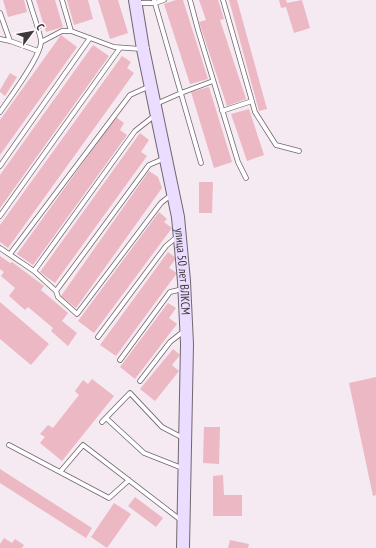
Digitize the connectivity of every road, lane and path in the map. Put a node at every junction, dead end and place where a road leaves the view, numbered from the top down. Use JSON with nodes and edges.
{"nodes":[{"id":1,"x":29,"y":0,"type":"edge"},
{"id":2,"x":62,"y":0,"type":"edge"},
{"id":3,"x":164,"y":0,"type":"edge"},
{"id":4,"x":190,"y":0,"type":"edge"},
{"id":5,"x":223,"y":0,"type":"edge"},
{"id":6,"x":155,"y":1,"type":"edge"},
{"id":7,"x":136,"y":2,"type":"edge"},
{"id":8,"x":0,"y":13,"type":"edge"},
{"id":9,"x":71,"y":31,"type":"junction"},
{"id":10,"x":0,"y":38,"type":"edge"},
{"id":11,"x":90,"y":38,"type":"junction"},
{"id":12,"x":10,"y":41,"type":"junction"},
{"id":13,"x":41,"y":42,"type":"junction"},
{"id":14,"x":120,"y":48,"type":"junction"},
{"id":15,"x":142,"y":49,"type":"junction"},
{"id":16,"x":38,"y":51,"type":"junction"},
{"id":17,"x":213,"y":81,"type":"junction"},
{"id":18,"x":150,"y":85,"type":"junction"},
{"id":19,"x":181,"y":93,"type":"junction"},
{"id":20,"x":252,"y":101,"type":"junction"},
{"id":21,"x":155,"y":110,"type":"junction"},
{"id":22,"x":222,"y":111,"type":"junction"},
{"id":23,"x":0,"y":112,"type":"edge"},
{"id":24,"x":299,"y":150,"type":"dead end"},
{"id":25,"x":165,"y":158,"type":"junction"},
{"id":26,"x":202,"y":163,"type":"dead end"},
{"id":27,"x":0,"y":166,"type":"edge"},
{"id":28,"x":246,"y":178,"type":"dead end"},
{"id":29,"x":173,"y":193,"type":"junction"},
{"id":30,"x":0,"y":216,"type":"edge"},
{"id":31,"x":180,"y":235,"type":"junction"},
{"id":32,"x":0,"y":248,"type":"edge"},
{"id":33,"x":10,"y":254,"type":"junction"},
{"id":34,"x":34,"y":271,"type":"junction"},
{"id":35,"x":185,"y":288,"type":"junction"},
{"id":36,"x":56,"y":291,"type":"junction"},
{"id":37,"x":186,"y":330,"type":"junction"},
{"id":38,"x":98,"y":337,"type":"dead end"},
{"id":39,"x":120,"y":360,"type":"dead end"},
{"id":40,"x":140,"y":381,"type":"dead end"},
{"id":41,"x":106,"y":418,"type":"junction"},
{"id":42,"x":102,"y":422,"type":"dead end"},
{"id":43,"x":185,"y":440,"type":"junction"},
{"id":44,"x":9,"y":445,"type":"dead end"},
{"id":45,"x":185,"y":469,"type":"junction"},
{"id":46,"x":60,"y":472,"type":"junction"},
{"id":47,"x":129,"y":480,"type":"junction"},
{"id":48,"x":184,"y":522,"type":"junction"},
{"id":49,"x":184,"y":548,"type":"edge"}],
"edges":[{"from":1,"to":13,"type":"lane"},
{"from":2,"to":9,"type":"lane"},
{"from":3,"to":6,"type":"lane"},
{"from":4,"to":17,"type":"lane"},
{"from":5,"to":20,"type":"lane"},
{"from":6,"to":7,"type":"lane"},
{"from":6,"to":19,"type":"lane"},
{"from":7,"to":15,"type":"street","name":"улица 50 лет ВЛКСМ"},
{"from":8,"to":12,"type":"lane"},
{"from":9,"to":11,"type":"lane"},
{"from":9,"to":13,"type":"lane"},
{"from":10,"to":12,"type":"lane"},
{"from":11,"to":14,"type":"lane"},
{"from":11,"to":27,"type":"lane"},
{"from":12,"to":16,"type":"lane"},
{"from":13,"to":16,"type":"lane"},
{"from":14,"to":15,"type":"lane"},
{"from":14,"to":30,"type":"lane"},
{"from":15,"to":18,"type":"street","name":"улица 50 лет ВЛКСМ"},
{"from":16,"to":23,"type":"lane"},
{"from":17,"to":19,"type":"lane"},
{"from":17,"to":22,"type":"lane"},
{"from":18,"to":21,"type":"street","name":"улица 50 лет ВЛКСМ"},
{"from":18,"to":33,"type":"lane"},
{"from":19,"to":21,"type":"lane"},
{"from":19,"to":26,"type":"lane"},
{"from":20,"to":22,"type":"lane"},
{"from":20,"to":24,"type":"lane"},
{"from":21,"to":25,"type":"street","name":"улица 50 лет ВЛКСМ"},
{"from":21,"to":34,"type":"lane"},
{"from":22,"to":28,"type":"lane"},
{"from":25,"to":29,"type":"street","name":"улица 50 лет ВЛКСМ"},
{"from":25,"to":36,"type":"lane"},
{"from":29,"to":31,"type":"street","name":"улица 50 лет ВЛКСМ"},
{"from":29,"to":36,"type":"lane"},
{"from":31,"to":35,"type":"street","name":"улица 50 лет ВЛКСМ"},
{"from":31,"to":38,"type":"lane"},
{"from":32,"to":33,"type":"lane"},
{"from":33,"to":34,"type":"lane"},
{"from":34,"to":36,"type":"lane"},
{"from":35,"to":37,"type":"street","name":"улица 50 лет ВЛКСМ"},
{"from":35,"to":39,"type":"lane"},
{"from":37,"to":40,"type":"lane"},
{"from":37,"to":43,"type":"street","name":"улица 50 лет ВЛКСМ"},
{"from":41,"to":42,"type":"lane"},
{"from":41,"to":43,"type":"lane"},
{"from":41,"to":45,"type":"lane"},
{"from":43,"to":45,"type":"street","name":"улица 50 лет ВЛКСМ"},
{"from":44,"to":46,"type":"lane"},
{"from":45,"to":48,"type":"street","name":"улица 50 лет ВЛКСМ"},
{"from":46,"to":47,"type":"lane"},
{"from":46,"to":47,"type":"lane"},
{"from":47,"to":48,"type":"lane"},
{"from":48,"to":49,"type":"street","name":"улица 50 лет ВЛКСМ"}]}
